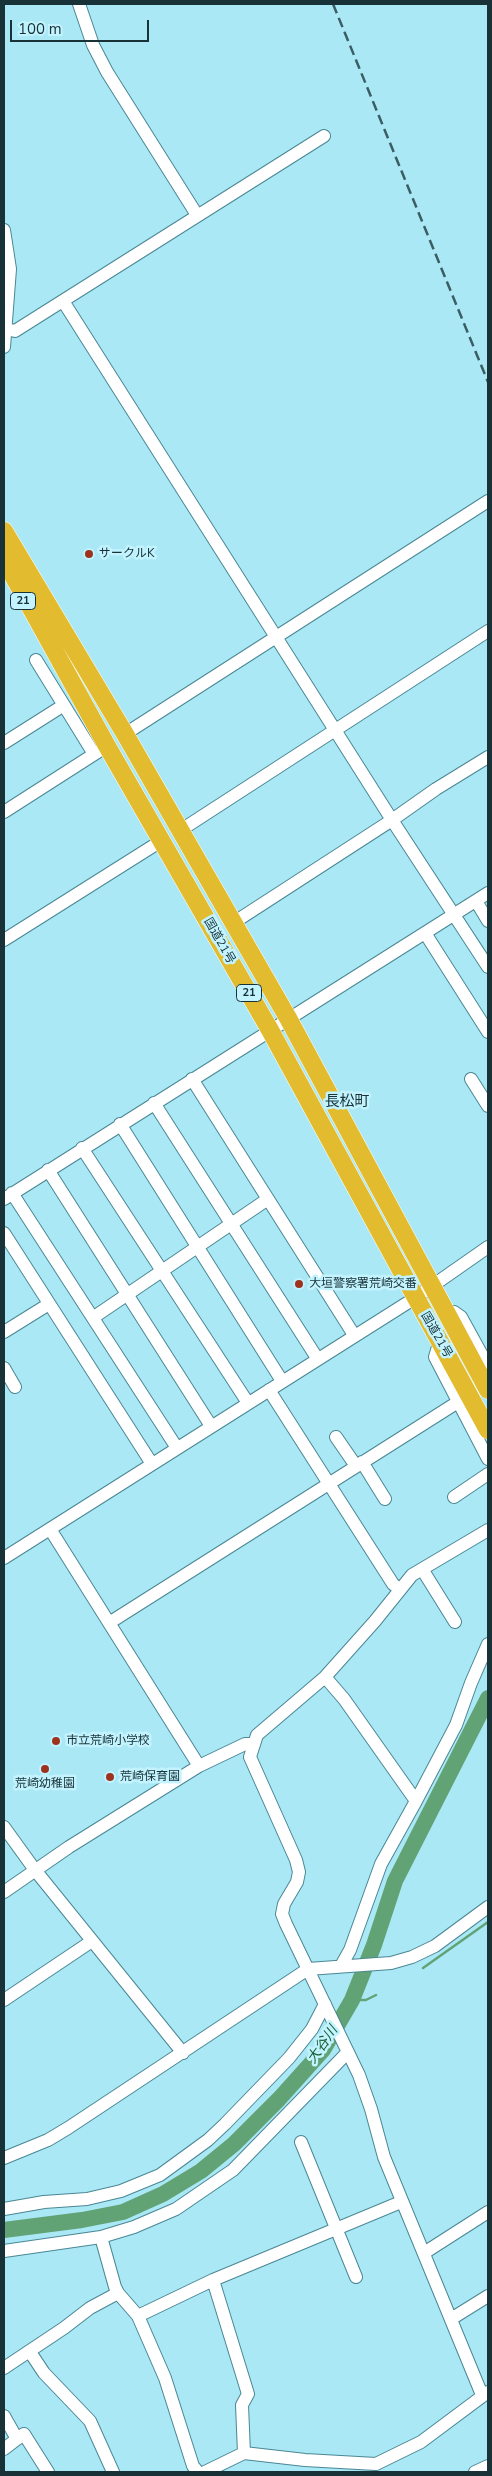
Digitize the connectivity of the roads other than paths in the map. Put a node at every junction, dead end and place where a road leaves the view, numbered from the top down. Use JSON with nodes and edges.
{"nodes":[{"id":1,"x":82,"y":5,"type":"edge"},
{"id":2,"x":324,"y":136,"type":"dead end"},
{"id":3,"x":197,"y":215,"type":"junction"},
{"id":4,"x":4,"y":230,"type":"edge"},
{"id":5,"x":63,"y":301,"type":"junction"},
{"id":6,"x":5,"y":338,"type":"edge"},
{"id":7,"x":488,"y":501,"type":"edge"},
{"id":8,"x":4,"y":531,"type":"edge"},
{"id":9,"x":4,"y":559,"type":"edge"},
{"id":10,"x":4,"y":568,"type":"edge"},
{"id":11,"x":46,"y":631,"type":"junction"},
{"id":12,"x":488,"y":631,"type":"edge"},
{"id":13,"x":276,"y":637,"type":"junction"},
{"id":14,"x":36,"y":660,"type":"dead end"},
{"id":15,"x":64,"y":705,"type":"junction"},
{"id":16,"x":334,"y":729,"type":"junction"},
{"id":17,"x":126,"y":734,"type":"junction"},
{"id":18,"x":4,"y":743,"type":"edge"},
{"id":19,"x":101,"y":750,"type":"junction"},
{"id":20,"x":488,"y":757,"type":"edge"},
{"id":21,"x":4,"y":812,"type":"edge"},
{"id":22,"x":392,"y":820,"type":"junction"},
{"id":23,"x":181,"y":830,"type":"junction"},
{"id":24,"x":161,"y":841,"type":"junction"},
{"id":25,"x":488,"y":893,"type":"edge"},
{"id":26,"x":476,"y":901,"type":"junction"},
{"id":27,"x":454,"y":915,"type":"junction"},
{"id":28,"x":488,"y":921,"type":"edge"},
{"id":29,"x":233,"y":923,"type":"junction"},
{"id":30,"x":425,"y":933,"type":"junction"},
{"id":31,"x":4,"y":940,"type":"edge"},
{"id":32,"x":488,"y":967,"type":"edge"},
{"id":33,"x":484,"y":1015,"type":"edge"},
{"id":34,"x":288,"y":1018,"type":"junction"},
{"id":35,"x":270,"y":1030,"type":"junction"},
{"id":36,"x":488,"y":1032,"type":"edge"},
{"id":37,"x":192,"y":1079,"type":"junction"},
{"id":38,"x":471,"y":1079,"type":"dead end"},
{"id":39,"x":154,"y":1102,"type":"junction"},
{"id":40,"x":488,"y":1106,"type":"edge"},
{"id":41,"x":120,"y":1124,"type":"junction"},
{"id":42,"x":82,"y":1148,"type":"junction"},
{"id":43,"x":48,"y":1170,"type":"junction"},
{"id":44,"x":8,"y":1196,"type":"edge"},
{"id":45,"x":268,"y":1199,"type":"junction"},
{"id":46,"x":232,"y":1224,"type":"junction"},
{"id":47,"x":4,"y":1233,"type":"edge"},
{"id":48,"x":488,"y":1247,"type":"edge"},
{"id":49,"x":197,"y":1248,"type":"junction"},
{"id":50,"x":163,"y":1271,"type":"junction"},
{"id":51,"x":432,"y":1287,"type":"junction"},
{"id":52,"x":128,"y":1295,"type":"junction"},
{"id":53,"x":415,"y":1298,"type":"junction"},
{"id":54,"x":49,"y":1304,"type":"junction"},
{"id":55,"x":447,"y":1313,"type":"junction"},
{"id":56,"x":94,"y":1317,"type":"junction"},
{"id":57,"x":4,"y":1332,"type":"edge"},
{"id":58,"x":354,"y":1335,"type":"junction"},
{"id":59,"x":440,"y":1340,"type":"junction"},
{"id":60,"x":318,"y":1358,"type":"junction"},
{"id":61,"x":488,"y":1366,"type":"edge"},
{"id":62,"x":4,"y":1368,"type":"edge"},
{"id":63,"x":282,"y":1381,"type":"junction"},
{"id":64,"x":15,"y":1387,"type":"dead end"},
{"id":65,"x":269,"y":1390,"type":"junction"},
{"id":66,"x":488,"y":1390,"type":"edge"},
{"id":67,"x":458,"y":1402,"type":"junction"},
{"id":68,"x":248,"y":1403,"type":"junction"},
{"id":69,"x":211,"y":1426,"type":"junction"},
{"id":70,"x":488,"y":1430,"type":"edge"},
{"id":71,"x":336,"y":1437,"type":"dead end"},
{"id":72,"x":177,"y":1448,"type":"junction"},
{"id":73,"x":488,"y":1459,"type":"edge"},
{"id":74,"x":152,"y":1464,"type":"junction"},
{"id":75,"x":359,"y":1464,"type":"junction"},
{"id":76,"x":488,"y":1474,"type":"edge"},
{"id":77,"x":329,"y":1483,"type":"junction"},
{"id":78,"x":454,"y":1497,"type":"dead end"},
{"id":79,"x":385,"y":1500,"type":"dead end"},
{"id":80,"x":50,"y":1529,"type":"junction"},
{"id":81,"x":488,"y":1530,"type":"edge"},
{"id":82,"x":4,"y":1558,"type":"edge"},
{"id":83,"x":422,"y":1569,"type":"junction"},
{"id":84,"x":399,"y":1589,"type":"junction"},
{"id":85,"x":455,"y":1622,"type":"dead end"},
{"id":86,"x":109,"y":1623,"type":"junction"},
{"id":87,"x":488,"y":1644,"type":"edge"},
{"id":88,"x":485,"y":1664,"type":"edge"},
{"id":89,"x":325,"y":1677,"type":"junction"},
{"id":90,"x":253,"y":1744,"type":"junction"},
{"id":91,"x":199,"y":1766,"type":"junction"},
{"id":92,"x":416,"y":1801,"type":"junction"},
{"id":93,"x":4,"y":1828,"type":"edge"},
{"id":94,"x":35,"y":1870,"type":"junction"},
{"id":95,"x":4,"y":1892,"type":"edge"},
{"id":96,"x":488,"y":1908,"type":"edge"},
{"id":97,"x":92,"y":1941,"type":"junction"},
{"id":98,"x":346,"y":1966,"type":"junction"},
{"id":99,"x":308,"y":1970,"type":"junction"},
{"id":100,"x":4,"y":2000,"type":"edge"},
{"id":101,"x":326,"y":2006,"type":"junction"},
{"id":102,"x":346,"y":2049,"type":"junction"},
{"id":103,"x":183,"y":2053,"type":"junction"},
{"id":104,"x":301,"y":2142,"type":"dead end"},
{"id":105,"x":4,"y":2158,"type":"edge"},
{"id":106,"x":401,"y":2202,"type":"junction"},
{"id":107,"x":4,"y":2209,"type":"edge"},
{"id":108,"x":488,"y":2212,"type":"edge"},
{"id":109,"x":338,"y":2230,"type":"junction"},
{"id":110,"x":101,"y":2237,"type":"junction"},
{"id":111,"x":4,"y":2251,"type":"edge"},
{"id":112,"x":424,"y":2253,"type":"junction"},
{"id":113,"x":356,"y":2277,"type":"dead end"},
{"id":114,"x":213,"y":2280,"type":"junction"},
{"id":115,"x":118,"y":2293,"type":"junction"},
{"id":116,"x":488,"y":2296,"type":"edge"},
{"id":117,"x":138,"y":2316,"type":"junction"},
{"id":118,"x":451,"y":2319,"type":"junction"},
{"id":119,"x":30,"y":2352,"type":"junction"},
{"id":120,"x":4,"y":2368,"type":"edge"},
{"id":121,"x":485,"y":2393,"type":"edge"},
{"id":122,"x":4,"y":2416,"type":"edge"},
{"id":123,"x":17,"y":2439,"type":"junction"},
{"id":124,"x":4,"y":2449,"type":"edge"},
{"id":125,"x":244,"y":2453,"type":"junction"},
{"id":126,"x":305,"y":2460,"type":"junction"},
{"id":127,"x":488,"y":2466,"type":"edge"},
{"id":128,"x":382,"y":2467,"type":"edge"},
{"id":129,"x":48,"y":2472,"type":"edge"},
{"id":130,"x":113,"y":2472,"type":"edge"},
{"id":131,"x":198,"y":2472,"type":"edge"},
{"id":132,"x":206,"y":2472,"type":"edge"},
{"id":133,"x":311,"y":2472,"type":"edge"},
{"id":134,"x":475,"y":2472,"type":"edge"}],
"edges":[{"from":1,"to":3,"type":"street"},
{"from":2,"to":3,"type":"street"},
{"from":3,"to":5,"type":"street"},
{"from":4,"to":6,"type":"street"},
{"from":5,"to":6,"type":"street"},
{"from":5,"to":13,"type":"street"},
{"from":7,"to":13,"type":"street"},
{"from":8,"to":17,"type":"highway","name":"国道21号","number":"21"},
{"from":9,"to":11,"type":"highway","name":"国道21号","number":"21"},
{"from":10,"to":11,"type":"highway","number":"21"},
{"from":11,"to":19,"type":"highway","name":"国道21号","number":"21"},
{"from":12,"to":16,"type":"street"},
{"from":13,"to":16,"type":"street"},
{"from":13,"to":17,"type":"street"},
{"from":14,"to":15,"type":"street"},
{"from":15,"to":18,"type":"street"},
{"from":15,"to":19,"type":"street"},
{"from":16,"to":22,"type":"street"},
{"from":16,"to":23,"type":"street"},
{"from":17,"to":23,"type":"highway","name":"国道21号","number":"21"},
{"from":19,"to":21,"type":"street"},
{"from":19,"to":24,"type":"highway","name":"国道21号","number":"21"},
{"from":20,"to":22,"type":"street"},
{"from":22,"to":27,"type":"street"},
{"from":22,"to":29,"type":"street"},
{"from":23,"to":29,"type":"highway","name":"国道21号","number":"21"},
{"from":24,"to":31,"type":"street"},
{"from":24,"to":35,"type":"highway","name":"国道21号","number":"21"},
{"from":25,"to":26,"type":"street"},
{"from":26,"to":27,"type":"street"},
{"from":26,"to":28,"type":"street"},
{"from":27,"to":30,"type":"street"},
{"from":27,"to":32,"type":"street"},
{"from":29,"to":34,"type":"highway","name":"国道21号","number":"21"},
{"from":30,"to":33,"type":"street"},
{"from":30,"to":34,"type":"street"},
{"from":33,"to":36,"type":"street"},
{"from":34,"to":35,"type":"street"},
{"from":34,"to":51,"type":"highway","name":"国道21号","number":"21"},
{"from":35,"to":37,"type":"street"},
{"from":35,"to":53,"type":"highway","name":"国道21号","number":"21"},
{"from":37,"to":39,"type":"street"},
{"from":37,"to":45,"type":"street"},
{"from":38,"to":40,"type":"street"},
{"from":39,"to":41,"type":"street"},
{"from":39,"to":46,"type":"street"},
{"from":41,"to":42,"type":"street"},
{"from":41,"to":49,"type":"street"},
{"from":42,"to":43,"type":"street"},
{"from":42,"to":50,"type":"street"},
{"from":43,"to":44,"type":"street"},
{"from":43,"to":52,"type":"street"},
{"from":44,"to":56,"type":"street"},
{"from":45,"to":46,"type":"street"},
{"from":45,"to":58,"type":"street"},
{"from":46,"to":49,"type":"street"},
{"from":46,"to":60,"type":"street"},
{"from":47,"to":54,"type":"street"},
{"from":48,"to":51,"type":"street"},
{"from":49,"to":50,"type":"street"},
{"from":49,"to":63,"type":"street"},
{"from":50,"to":52,"type":"street"},
{"from":50,"to":68,"type":"street"},
{"from":51,"to":53,"type":"street"},
{"from":51,"to":55,"type":"highway","name":"国道21号","number":"21"},
{"from":52,"to":56,"type":"street"},
{"from":52,"to":69,"type":"street"},
{"from":53,"to":58,"type":"street"},
{"from":53,"to":59,"type":"highway","name":"国道21号","number":"21"},
{"from":54,"to":57,"type":"street"},
{"from":54,"to":74,"type":"street"},
{"from":55,"to":61,"type":"street"},
{"from":55,"to":66,"type":"highway","name":"国道21号","number":"21"},
{"from":56,"to":72,"type":"street"},
{"from":58,"to":60,"type":"street"},
{"from":59,"to":67,"type":"street"},
{"from":59,"to":70,"type":"highway","name":"国道21号","number":"21"},
{"from":60,"to":63,"type":"street"},
{"from":62,"to":64,"type":"street"},
{"from":63,"to":65,"type":"street"},
{"from":65,"to":68,"type":"street"},
{"from":65,"to":77,"type":"street"},
{"from":67,"to":73,"type":"street"},
{"from":67,"to":75,"type":"street"},
{"from":68,"to":69,"type":"street"},
{"from":69,"to":72,"type":"street"},
{"from":71,"to":75,"type":"street"},
{"from":72,"to":74,"type":"street"},
{"from":74,"to":80,"type":"street"},
{"from":75,"to":77,"type":"street"},
{"from":75,"to":79,"type":"street"},
{"from":76,"to":78,"type":"street"},
{"from":77,"to":84,"type":"street"},
{"from":77,"to":86,"type":"street"},
{"from":80,"to":82,"type":"street"},
{"from":80,"to":86,"type":"street"},
{"from":81,"to":83,"type":"street"},
{"from":83,"to":84,"type":"street"},
{"from":83,"to":85,"type":"street"},
{"from":84,"to":89,"type":"street"},
{"from":86,"to":91,"type":"street"},
{"from":87,"to":88,"type":"street"},
{"from":88,"to":92,"type":"street"},
{"from":89,"to":90,"type":"street"},
{"from":89,"to":92,"type":"street"},
{"from":90,"to":91,"type":"street"},
{"from":90,"to":99,"type":"street"},
{"from":91,"to":94,"type":"street"},
{"from":92,"to":98,"type":"street"},
{"from":93,"to":94,"type":"street"},
{"from":94,"to":95,"type":"street"},
{"from":94,"to":97,"type":"street"},
{"from":96,"to":98,"type":"street"},
{"from":97,"to":100,"type":"street"},
{"from":97,"to":103,"type":"street"},
{"from":98,"to":99,"type":"street"},
{"from":99,"to":101,"type":"street"},
{"from":99,"to":103,"type":"street"},
{"from":101,"to":102,"type":"street"},
{"from":101,"to":107,"type":"street"},
{"from":102,"to":106,"type":"street"},
{"from":102,"to":110,"type":"street"},
{"from":103,"to":105,"type":"street"},
{"from":104,"to":109,"type":"street"},
{"from":106,"to":109,"type":"street"},
{"from":106,"to":112,"type":"street"},
{"from":108,"to":112,"type":"street"},
{"from":109,"to":113,"type":"street"},
{"from":109,"to":114,"type":"street"},
{"from":110,"to":111,"type":"street"},
{"from":110,"to":115,"type":"street"},
{"from":112,"to":118,"type":"street"},
{"from":114,"to":117,"type":"street"},
{"from":114,"to":125,"type":"street"},
{"from":115,"to":117,"type":"street"},
{"from":115,"to":119,"type":"street"},
{"from":116,"to":118,"type":"street"},
{"from":117,"to":131,"type":"street"},
{"from":118,"to":121,"type":"street"},
{"from":119,"to":120,"type":"street"},
{"from":119,"to":130,"type":"street"},
{"from":121,"to":128,"type":"street"},
{"from":122,"to":123,"type":"street"},
{"from":123,"to":124,"type":"street"},
{"from":123,"to":129,"type":"street"},
{"from":125,"to":126,"type":"street"},
{"from":125,"to":132,"type":"street"},
{"from":126,"to":128,"type":"street"},
{"from":126,"to":133,"type":"street"},
{"from":127,"to":134,"type":"street"}]}
